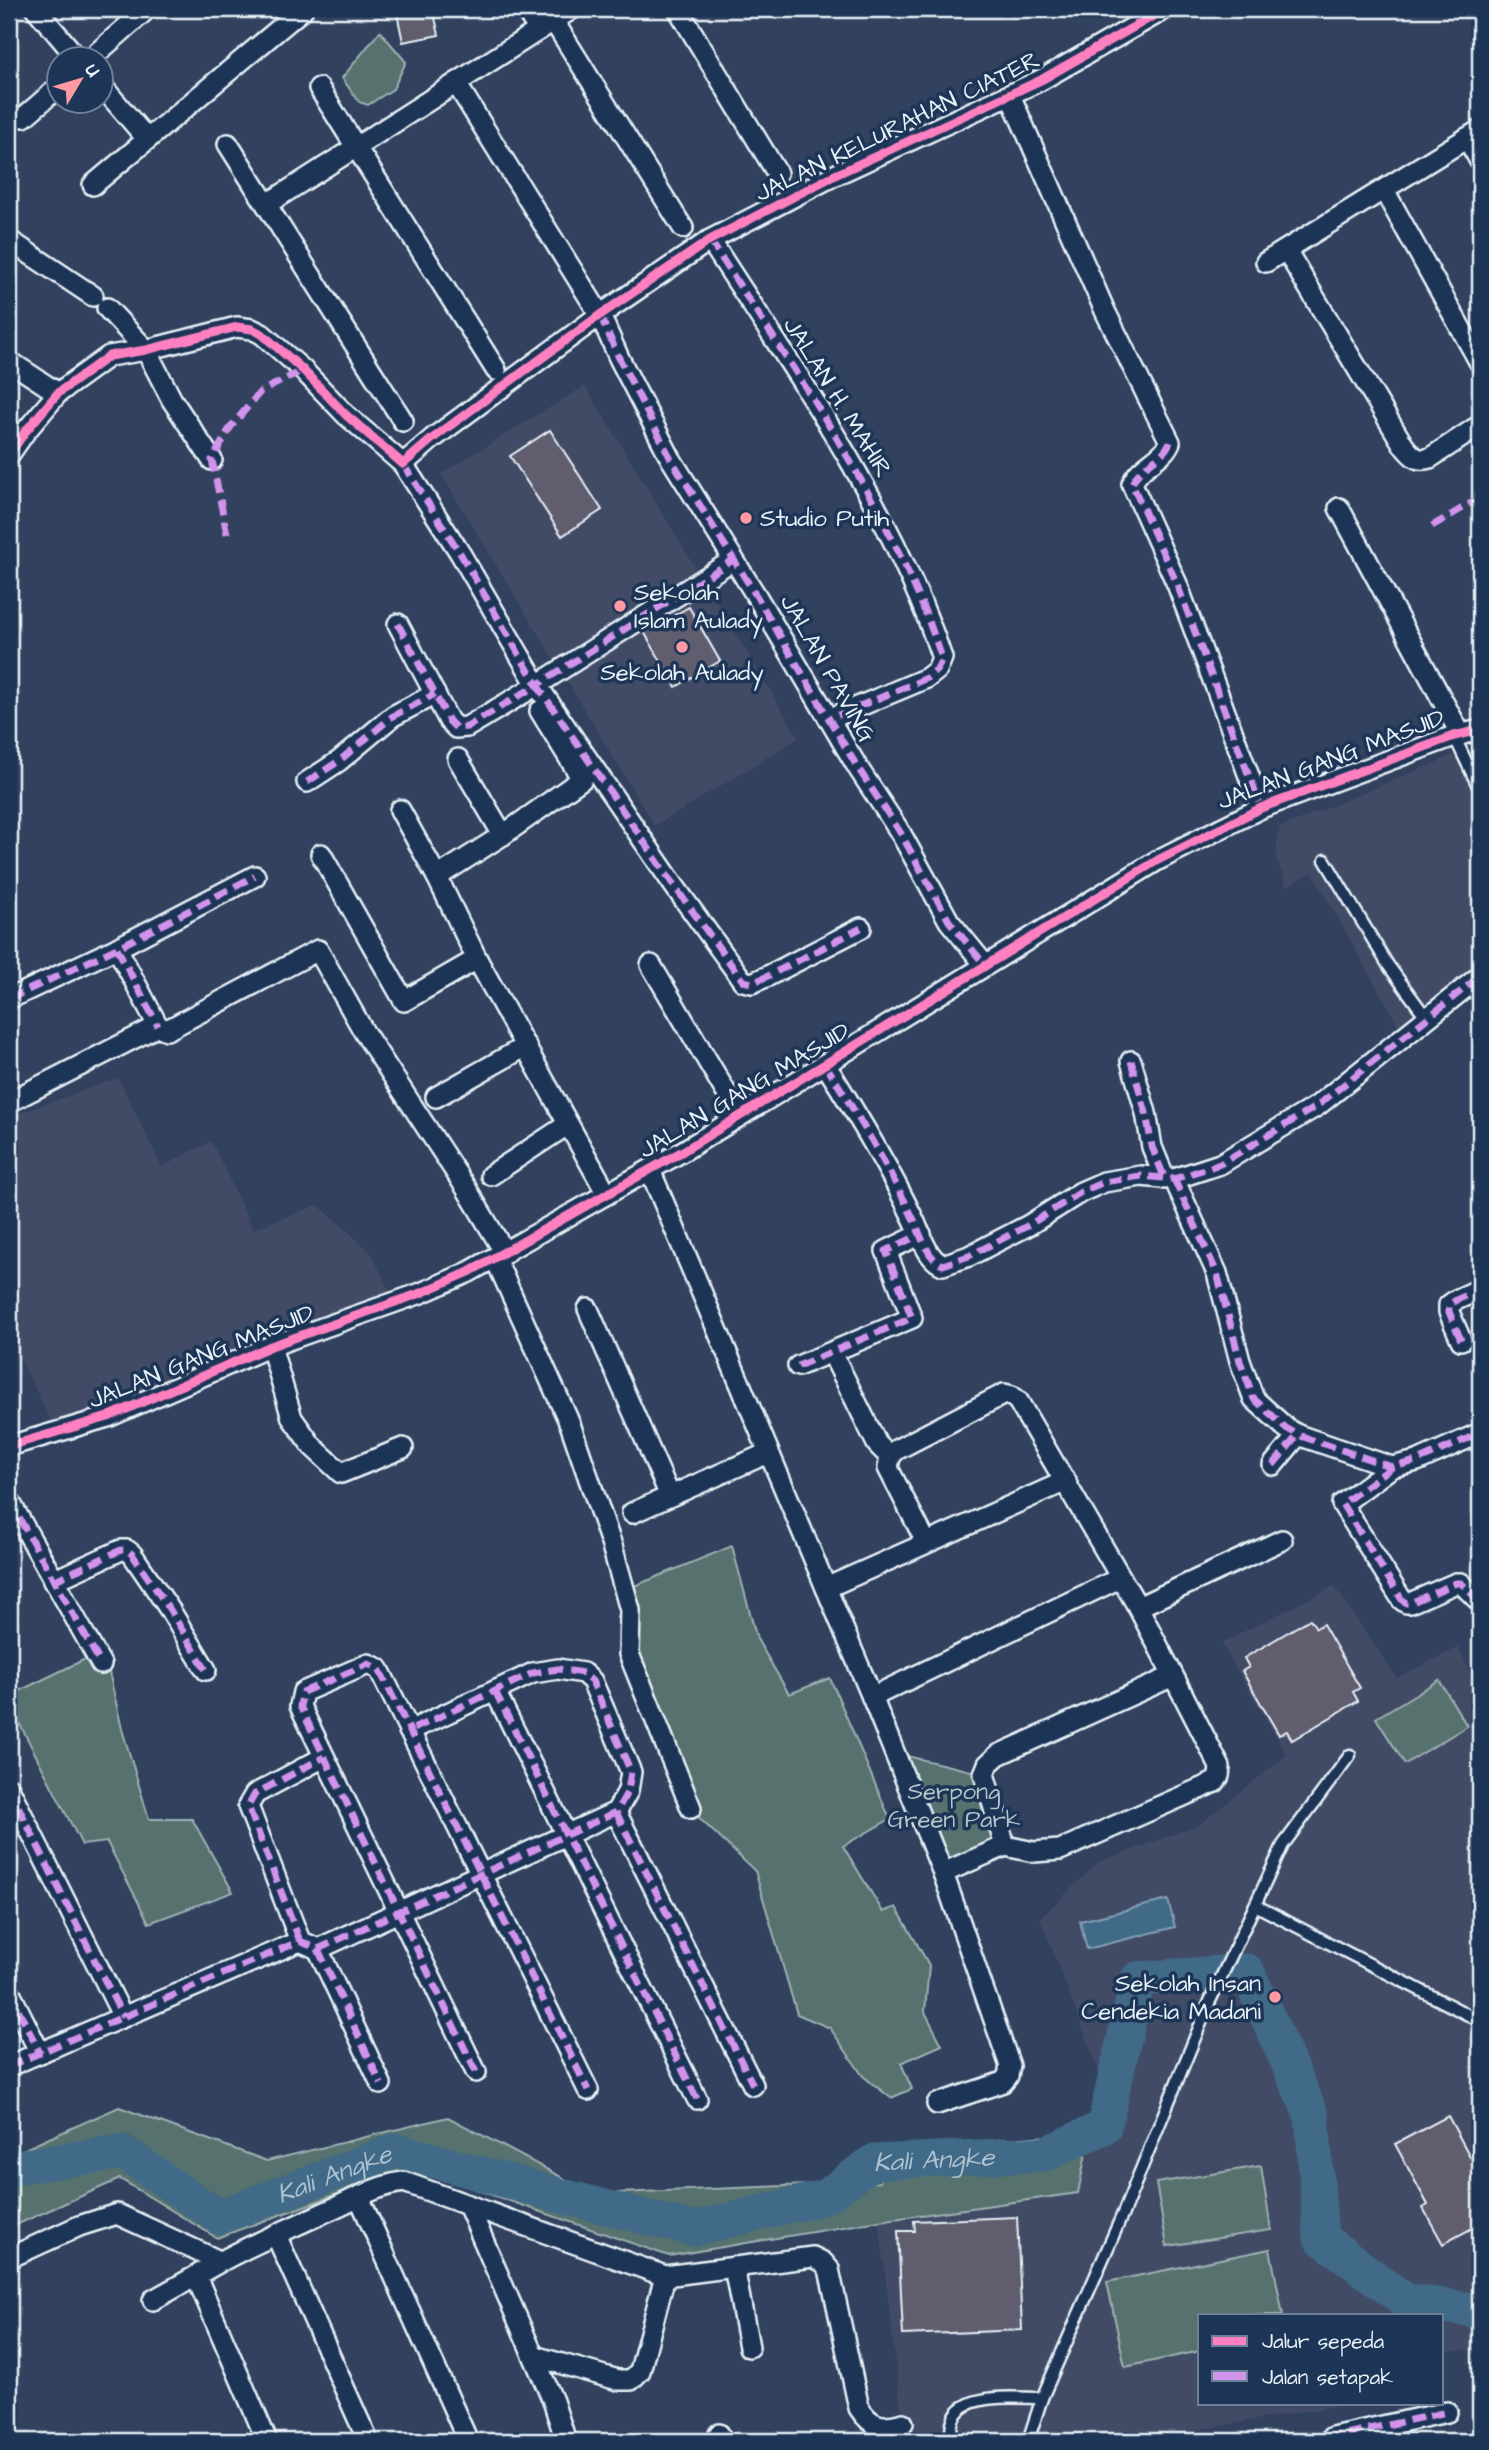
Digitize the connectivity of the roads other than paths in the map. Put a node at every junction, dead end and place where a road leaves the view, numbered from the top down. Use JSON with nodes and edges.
{"nodes":[{"id":1,"x":36,"y":9,"type":"edge"},
{"id":2,"x":147,"y":9,"type":"edge"},
{"id":3,"x":303,"y":9,"type":"edge"},
{"id":4,"x":525,"y":9,"type":"edge"},
{"id":5,"x":572,"y":9,"type":"edge"},
{"id":6,"x":678,"y":9,"type":"edge"},
{"id":7,"x":1165,"y":9,"type":"edge"},
{"id":8,"x":546,"y":25,"type":"junction"},
{"id":9,"x":67,"y":46,"type":"edge"},
{"id":10,"x":105,"y":46,"type":"edge"},
{"id":11,"x":456,"y":83,"type":"junction"},
{"id":12,"x":319,"y":88,"type":"dead end"},
{"id":13,"x":1010,"y":95,"type":"junction"},
{"id":14,"x":46,"y":98,"type":"edge"},
{"id":15,"x":116,"y":102,"type":"edge"},
{"id":16,"x":24,"y":117,"type":"dead end"},
{"id":17,"x":1474,"y":134,"type":"edge"},
{"id":18,"x":147,"y":139,"type":"junction"},
{"id":19,"x":228,"y":144,"type":"dead end"},
{"id":20,"x":356,"y":146,"type":"junction"},
{"id":21,"x":1480,"y":161,"type":"edge"},
{"id":22,"x":778,"y":173,"type":"dead end"},
{"id":23,"x":93,"y":184,"type":"dead end"},
{"id":24,"x":1384,"y":190,"type":"junction"},
{"id":25,"x":267,"y":204,"type":"junction"},
{"id":26,"x":683,"y":229,"type":"dead end"},
{"id":27,"x":9,"y":240,"type":"edge"},
{"id":28,"x":710,"y":240,"type":"junction"},
{"id":29,"x":1286,"y":250,"type":"junction"},
{"id":30,"x":1266,"y":262,"type":"dead end"},
{"id":31,"x":600,"y":315,"type":"junction"},
{"id":32,"x":146,"y":351,"type":"junction"},
{"id":33,"x":9,"y":361,"type":"edge"},
{"id":34,"x":1480,"y":363,"type":"edge"},
{"id":35,"x":496,"y":370,"type":"dead end"},
{"id":36,"x":58,"y":393,"type":"junction"},
{"id":37,"x":403,"y":421,"type":"dead end"},
{"id":38,"x":1480,"y":425,"type":"edge"},
{"id":39,"x":9,"y":455,"type":"edge"},
{"id":40,"x":212,"y":460,"type":"dead end"},
{"id":41,"x":403,"y":464,"type":"junction"},
{"id":42,"x":1339,"y":508,"type":"dead end"},
{"id":43,"x":733,"y":560,"type":"junction"},
{"id":44,"x":398,"y":624,"type":"dead end"},
{"id":45,"x":537,"y":685,"type":"junction"},
{"id":46,"x":435,"y":694,"type":"junction"},
{"id":47,"x":538,"y":707,"type":"dead end"},
{"id":48,"x":829,"y":719,"type":"junction"},
{"id":49,"x":1480,"y":730,"type":"edge"},
{"id":50,"x":1457,"y":736,"type":"junction"},
{"id":51,"x":458,"y":759,"type":"dead end"},
{"id":52,"x":307,"y":782,"type":"dead end"},
{"id":53,"x":1480,"y":790,"type":"edge"},
{"id":54,"x":1261,"y":808,"type":"junction"},
{"id":55,"x":400,"y":810,"type":"dead end"},
{"id":56,"x":503,"y":835,"type":"junction"},
{"id":57,"x":321,"y":854,"type":"dead end"},
{"id":58,"x":1325,"y":860,"type":"dead end"},
{"id":59,"x":255,"y":876,"type":"dead end"},
{"id":60,"x":437,"y":877,"type":"junction"},
{"id":61,"x":862,"y":928,"type":"dead end"},
{"id":62,"x":117,"y":948,"type":"junction"},
{"id":63,"x":477,"y":959,"type":"junction"},
{"id":64,"x":651,"y":965,"type":"dead end"},
{"id":65,"x":985,"y":965,"type":"junction"},
{"id":66,"x":1480,"y":976,"type":"edge"},
{"id":67,"x":9,"y":999,"type":"edge"},
{"id":68,"x":1426,"y":1017,"type":"junction"},
{"id":69,"x":158,"y":1026,"type":"junction"},
{"id":70,"x":526,"y":1046,"type":"junction"},
{"id":71,"x":1132,"y":1061,"type":"dead end"},
{"id":72,"x":825,"y":1064,"type":"junction"},
{"id":73,"x":436,"y":1097,"type":"dead end"},
{"id":74,"x":9,"y":1102,"type":"edge"},
{"id":75,"x":740,"y":1116,"type":"junction"},
{"id":76,"x":567,"y":1125,"type":"junction"},
{"id":77,"x":650,"y":1170,"type":"junction"},
{"id":78,"x":491,"y":1175,"type":"dead end"},
{"id":79,"x":1169,"y":1179,"type":"junction"},
{"id":80,"x":607,"y":1194,"type":"junction"},
{"id":81,"x":920,"y":1234,"type":"junction"},
{"id":82,"x":500,"y":1255,"type":"junction"},
{"id":83,"x":1480,"y":1289,"type":"edge"},
{"id":84,"x":588,"y":1309,"type":"dead end"},
{"id":85,"x":1461,"y":1340,"type":"dead end"},
{"id":86,"x":271,"y":1346,"type":"junction"},
{"id":87,"x":836,"y":1361,"type":"dead end"},
{"id":88,"x":798,"y":1366,"type":"dead end"},
{"id":89,"x":1480,"y":1433,"type":"edge"},
{"id":90,"x":1298,"y":1435,"type":"junction"},
{"id":91,"x":9,"y":1446,"type":"edge"},
{"id":92,"x":403,"y":1448,"type":"dead end"},
{"id":93,"x":768,"y":1453,"type":"junction"},
{"id":94,"x":890,"y":1457,"type":"junction"},
{"id":95,"x":1273,"y":1465,"type":"dead end"},
{"id":96,"x":1392,"y":1467,"type":"junction"},
{"id":97,"x":1066,"y":1481,"type":"junction"},
{"id":98,"x":670,"y":1496,"type":"junction"},
{"id":99,"x":9,"y":1500,"type":"edge"},
{"id":100,"x":632,"y":1513,"type":"dead end"},
{"id":101,"x":1282,"y":1540,"type":"dead end"},
{"id":102,"x":926,"y":1542,"type":"junction"},
{"id":103,"x":1120,"y":1578,"type":"junction"},
{"id":104,"x":53,"y":1581,"type":"junction"},
{"id":105,"x":826,"y":1588,"type":"junction"},
{"id":106,"x":1480,"y":1602,"type":"edge"},
{"id":107,"x":1138,"y":1607,"type":"junction"},
{"id":108,"x":101,"y":1664,"type":"dead end"},
{"id":109,"x":206,"y":1670,"type":"dead end"},
{"id":110,"x":1173,"y":1676,"type":"junction"},
{"id":111,"x":495,"y":1691,"type":"junction"},
{"id":112,"x":872,"y":1698,"type":"junction"},
{"id":113,"x":410,"y":1731,"type":"junction"},
{"id":114,"x":1349,"y":1755,"type":"dead end"},
{"id":115,"x":324,"y":1757,"type":"junction"},
{"id":116,"x":9,"y":1788,"type":"edge"},
{"id":117,"x":691,"y":1808,"type":"dead end"},
{"id":118,"x":616,"y":1812,"type":"junction"},
{"id":119,"x":565,"y":1835,"type":"junction"},
{"id":120,"x":1005,"y":1846,"type":"junction"},
{"id":121,"x":943,"y":1873,"type":"junction"},
{"id":122,"x":480,"y":1874,"type":"junction"},
{"id":123,"x":1255,"y":1905,"type":"junction"},
{"id":124,"x":399,"y":1912,"type":"junction"},
{"id":125,"x":309,"y":1945,"type":"junction"},
{"id":126,"x":9,"y":1991,"type":"edge"},
{"id":127,"x":123,"y":2017,"type":"junction"},
{"id":128,"x":1480,"y":2021,"type":"edge"},
{"id":129,"x":40,"y":2053,"type":"junction"},
{"id":130,"x":9,"y":2066,"type":"edge"},
{"id":131,"x":476,"y":2072,"type":"dead end"},
{"id":132,"x":382,"y":2084,"type":"dead end"},
{"id":133,"x":752,"y":2085,"type":"dead end"},
{"id":134,"x":589,"y":2090,"type":"dead end"},
{"id":135,"x":697,"y":2099,"type":"dead end"},
{"id":136,"x":937,"y":2104,"type":"dead end"},
{"id":137,"x":359,"y":2197,"type":"junction"},
{"id":138,"x":468,"y":2205,"type":"junction"},
{"id":139,"x":276,"y":2235,"type":"junction"},
{"id":140,"x":9,"y":2258,"type":"edge"},
{"id":141,"x":219,"y":2261,"type":"junction"},
{"id":142,"x":734,"y":2267,"type":"junction"},
{"id":143,"x":196,"y":2276,"type":"junction"},
{"id":144,"x":665,"y":2276,"type":"junction"},
{"id":145,"x":153,"y":2300,"type":"dead end"},
{"id":146,"x":749,"y":2347,"type":"dead end"},
{"id":147,"x":534,"y":2356,"type":"junction"},
{"id":148,"x":1042,"y":2398,"type":"junction"},
{"id":149,"x":1447,"y":2412,"type":"dead end"},
{"id":150,"x":903,"y":2423,"type":"dead end"},
{"id":151,"x":267,"y":2441,"type":"edge"},
{"id":152,"x":368,"y":2441,"type":"edge"},
{"id":153,"x":468,"y":2441,"type":"edge"},
{"id":154,"x":566,"y":2441,"type":"edge"},
{"id":155,"x":952,"y":2441,"type":"edge"},
{"id":156,"x":1028,"y":2441,"type":"edge"},
{"id":157,"x":1328,"y":2441,"type":"edge"}],
"edges":[{"from":1,"to":9,"type":"street"},
{"from":2,"to":10,"type":"street"},
{"from":3,"to":18,"type":"street"},
{"from":4,"to":8,"type":"street"},
{"from":5,"to":8,"type":"street"},
{"from":6,"to":22,"type":"street"},
{"from":7,"to":13,"type":"street","name":"JALAN KELURAHAN CIATER"},
{"from":8,"to":11,"type":"street"},
{"from":8,"to":26,"type":"street"},
{"from":11,"to":20,"type":"street"},
{"from":11,"to":31,"type":"street","name":"JALAN PAVING"},
{"from":12,"to":20,"type":"street"},
{"from":13,"to":28,"type":"street","name":"JALAN KELURAHAN CIATER"},
{"from":13,"to":54,"type":"street"},
{"from":14,"to":16,"type":"street"},
{"from":15,"to":18,"type":"street"},
{"from":17,"to":21,"type":"street"},
{"from":17,"to":24,"type":"street"},
{"from":18,"to":23,"type":"street"},
{"from":19,"to":25,"type":"street"},
{"from":20,"to":25,"type":"street"},
{"from":20,"to":35,"type":"street"},
{"from":24,"to":29,"type":"street"},
{"from":24,"to":34,"type":"street"},
{"from":25,"to":37,"type":"street"},
{"from":27,"to":32,"type":"street"},
{"from":28,"to":31,"type":"street","name":"JALAN KELURAHAN CIATER"},
{"from":28,"to":48,"type":"street","name":"JALAN H. MAHIR"},
{"from":29,"to":30,"type":"street"},
{"from":29,"to":38,"type":"street"},
{"from":31,"to":41,"type":"street","name":"JALAN KELURAHAN CIATER"},
{"from":31,"to":43,"type":"street","name":"JALAN PAVING"},
{"from":32,"to":36,"type":"street"},
{"from":32,"to":40,"type":"street"},
{"from":32,"to":41,"type":"street"},
{"from":33,"to":36,"type":"street"},
{"from":36,"to":39,"type":"street"},
{"from":41,"to":45,"type":"street"},
{"from":42,"to":50,"type":"street"},
{"from":43,"to":45,"type":"street"},
{"from":43,"to":48,"type":"street","name":"JALAN PAVING"},
{"from":44,"to":46,"type":"street"},
{"from":45,"to":46,"type":"street"},
{"from":45,"to":61,"type":"street"},
{"from":46,"to":52,"type":"street"},
{"from":47,"to":56,"type":"street"},
{"from":48,"to":65,"type":"street","name":"JALAN PAVING"},
{"from":49,"to":50,"type":"street","name":"JALAN GANG MASJID"},
{"from":50,"to":53,"type":"lane"},
{"from":50,"to":54,"type":"street","name":"JALAN GANG MASJID"},
{"from":51,"to":56,"type":"street"},
{"from":54,"to":65,"type":"street","name":"JALAN GANG MASJID"},
{"from":55,"to":60,"type":"street"},
{"from":56,"to":60,"type":"street"},
{"from":57,"to":63,"type":"street"},
{"from":58,"to":68,"type":"lane"},
{"from":59,"to":62,"type":"street"},
{"from":60,"to":63,"type":"street"},
{"from":62,"to":67,"type":"street"},
{"from":62,"to":69,"type":"street"},
{"from":63,"to":70,"type":"street"},
{"from":64,"to":75,"type":"street"},
{"from":65,"to":72,"type":"street","name":"JALAN GANG MASJID"},
{"from":66,"to":68,"type":"street"},
{"from":68,"to":79,"type":"street"},
{"from":69,"to":74,"type":"street"},
{"from":69,"to":82,"type":"street"},
{"from":70,"to":73,"type":"street"},
{"from":70,"to":76,"type":"street"},
{"from":71,"to":79,"type":"street"},
{"from":72,"to":75,"type":"street","name":"JALAN GANG MASJID"},
{"from":72,"to":81,"type":"street"},
{"from":75,"to":77,"type":"street","name":"JALAN GANG MASJID"},
{"from":76,"to":78,"type":"street"},
{"from":76,"to":80,"type":"street"},
{"from":77,"to":80,"type":"street","name":"JALAN GANG MASJID"},
{"from":77,"to":93,"type":"street"},
{"from":79,"to":81,"type":"street"},
{"from":79,"to":90,"type":"street"},
{"from":80,"to":82,"type":"street","name":"JALAN GANG MASJID"},
{"from":81,"to":88,"type":"street"},
{"from":82,"to":86,"type":"street","name":"JALAN GANG MASJID"},
{"from":82,"to":117,"type":"street"},
{"from":83,"to":85,"type":"street"},
{"from":84,"to":98,"type":"street"},
{"from":86,"to":91,"type":"street","name":"JALAN GANG MASJID"},
{"from":86,"to":92,"type":"street"},
{"from":87,"to":94,"type":"street"},
{"from":89,"to":96,"type":"street"},
{"from":90,"to":95,"type":"street"},
{"from":90,"to":96,"type":"street"},
{"from":93,"to":98,"type":"street"},
{"from":93,"to":105,"type":"street"},
{"from":94,"to":97,"type":"street"},
{"from":94,"to":102,"type":"street"},
{"from":96,"to":106,"type":"street"},
{"from":97,"to":102,"type":"street"},
{"from":97,"to":103,"type":"street"},
{"from":98,"to":100,"type":"street"},
{"from":99,"to":104,"type":"street"},
{"from":101,"to":107,"type":"street"},
{"from":102,"to":105,"type":"street"},
{"from":103,"to":107,"type":"street"},
{"from":103,"to":112,"type":"street"},
{"from":104,"to":108,"type":"street"},
{"from":104,"to":109,"type":"street"},
{"from":105,"to":112,"type":"street"},
{"from":107,"to":110,"type":"street"},
{"from":110,"to":120,"type":"street"},
{"from":110,"to":120,"type":"street"},
{"from":111,"to":113,"type":"street"},
{"from":111,"to":118,"type":"street"},
{"from":111,"to":119,"type":"street"},
{"from":112,"to":121,"type":"street"},
{"from":113,"to":115,"type":"street"},
{"from":113,"to":122,"type":"street"},
{"from":114,"to":123,"type":"lane"},
{"from":115,"to":124,"type":"street"},
{"from":115,"to":125,"type":"street"},
{"from":116,"to":127,"type":"street"},
{"from":118,"to":119,"type":"street"},
{"from":118,"to":133,"type":"street"},
{"from":119,"to":122,"type":"street"},
{"from":119,"to":135,"type":"street"},
{"from":120,"to":121,"type":"street"},
{"from":121,"to":136,"type":"street"},
{"from":122,"to":124,"type":"street"},
{"from":122,"to":134,"type":"street"},
{"from":123,"to":128,"type":"lane"},
{"from":123,"to":148,"type":"lane"},
{"from":124,"to":125,"type":"street"},
{"from":124,"to":131,"type":"street"},
{"from":125,"to":127,"type":"street"},
{"from":125,"to":132,"type":"street"},
{"from":126,"to":129,"type":"street"},
{"from":127,"to":129,"type":"street"},
{"from":129,"to":130,"type":"street"},
{"from":137,"to":138,"type":"street"},
{"from":137,"to":139,"type":"street"},
{"from":137,"to":153,"type":"street"},
{"from":138,"to":144,"type":"street"},
{"from":138,"to":147,"type":"street"},
{"from":139,"to":141,"type":"street"},
{"from":139,"to":152,"type":"street"},
{"from":140,"to":141,"type":"street"},
{"from":141,"to":143,"type":"street"},
{"from":142,"to":144,"type":"street"},
{"from":142,"to":146,"type":"street"},
{"from":142,"to":150,"type":"street"},
{"from":143,"to":145,"type":"street"},
{"from":143,"to":151,"type":"street"},
{"from":144,"to":147,"type":"street"},
{"from":147,"to":154,"type":"street"},
{"from":148,"to":155,"type":"lane"},
{"from":148,"to":156,"type":"lane"},
{"from":149,"to":157,"type":"street"}]}
